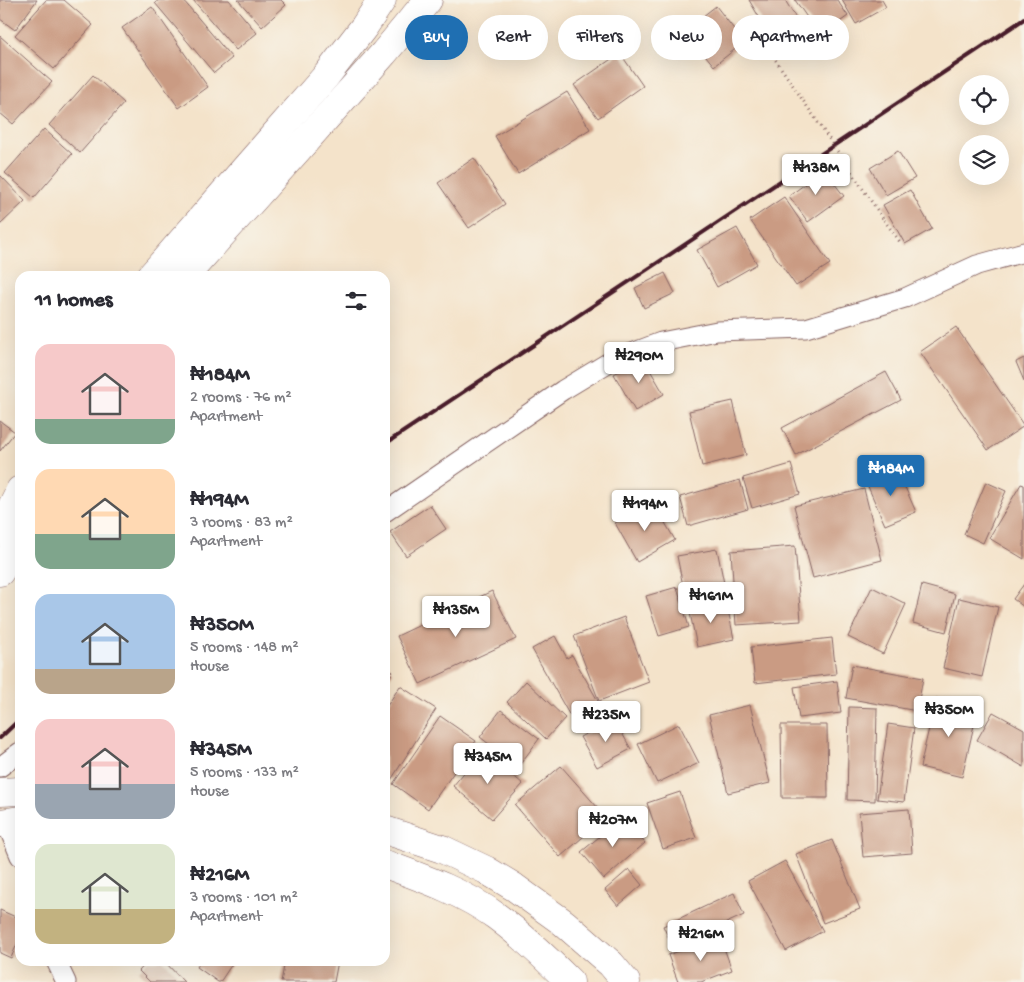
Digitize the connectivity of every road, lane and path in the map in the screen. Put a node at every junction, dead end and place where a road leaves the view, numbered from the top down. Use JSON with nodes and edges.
{"nodes":[{"id":1,"x":382,"y":0,"type":"edge"},
{"id":2,"x":428,"y":0,"type":"edge"},
{"id":3,"x":776,"y":60,"type":"edge"},
{"id":4,"x":900,"y":242,"type":"dead end"},
{"id":5,"x":1024,"y":252,"type":"edge"},
{"id":6,"x":155,"y":271,"type":"edge"},
{"id":7,"x":189,"y":271,"type":"edge"},
{"id":8,"x":15,"y":507,"type":"edge"},
{"id":9,"x":390,"y":509,"type":"edge"},
{"id":10,"x":7,"y":533,"type":"edge"},
{"id":11,"x":0,"y":572,"type":"edge"},
{"id":12,"x":15,"y":756,"type":"edge"},
{"id":13,"x":0,"y":767,"type":"edge"},
{"id":14,"x":15,"y":791,"type":"edge"},
{"id":15,"x":0,"y":792,"type":"edge"},
{"id":16,"x":9,"y":822,"type":"edge"},
{"id":17,"x":390,"y":832,"type":"edge"},
{"id":18,"x":15,"y":841,"type":"edge"},
{"id":19,"x":390,"y":866,"type":"edge"},
{"id":20,"x":60,"y":970,"type":"edge"},
{"id":21,"x":46,"y":982,"type":"edge"},
{"id":22,"x":570,"y":982,"type":"edge"},
{"id":23,"x":626,"y":982,"type":"edge"}],
"edges":[{"from":1,"to":6,"type":"main road"},
{"from":2,"to":7,"type":"main road"},
{"from":3,"to":4,"type":"path","bridge":true},
{"from":5,"to":9,"type":"street"},
{"from":8,"to":10,"type":"main road"},
{"from":10,"to":11,"type":"main road"},
{"from":12,"to":13,"type":"street"},
{"from":14,"to":15,"type":"main road"},
{"from":16,"to":18,"type":"street"},
{"from":17,"to":23,"type":"main road"},
{"from":19,"to":22,"type":"main road"},
{"from":20,"to":21,"type":"street"}]}
